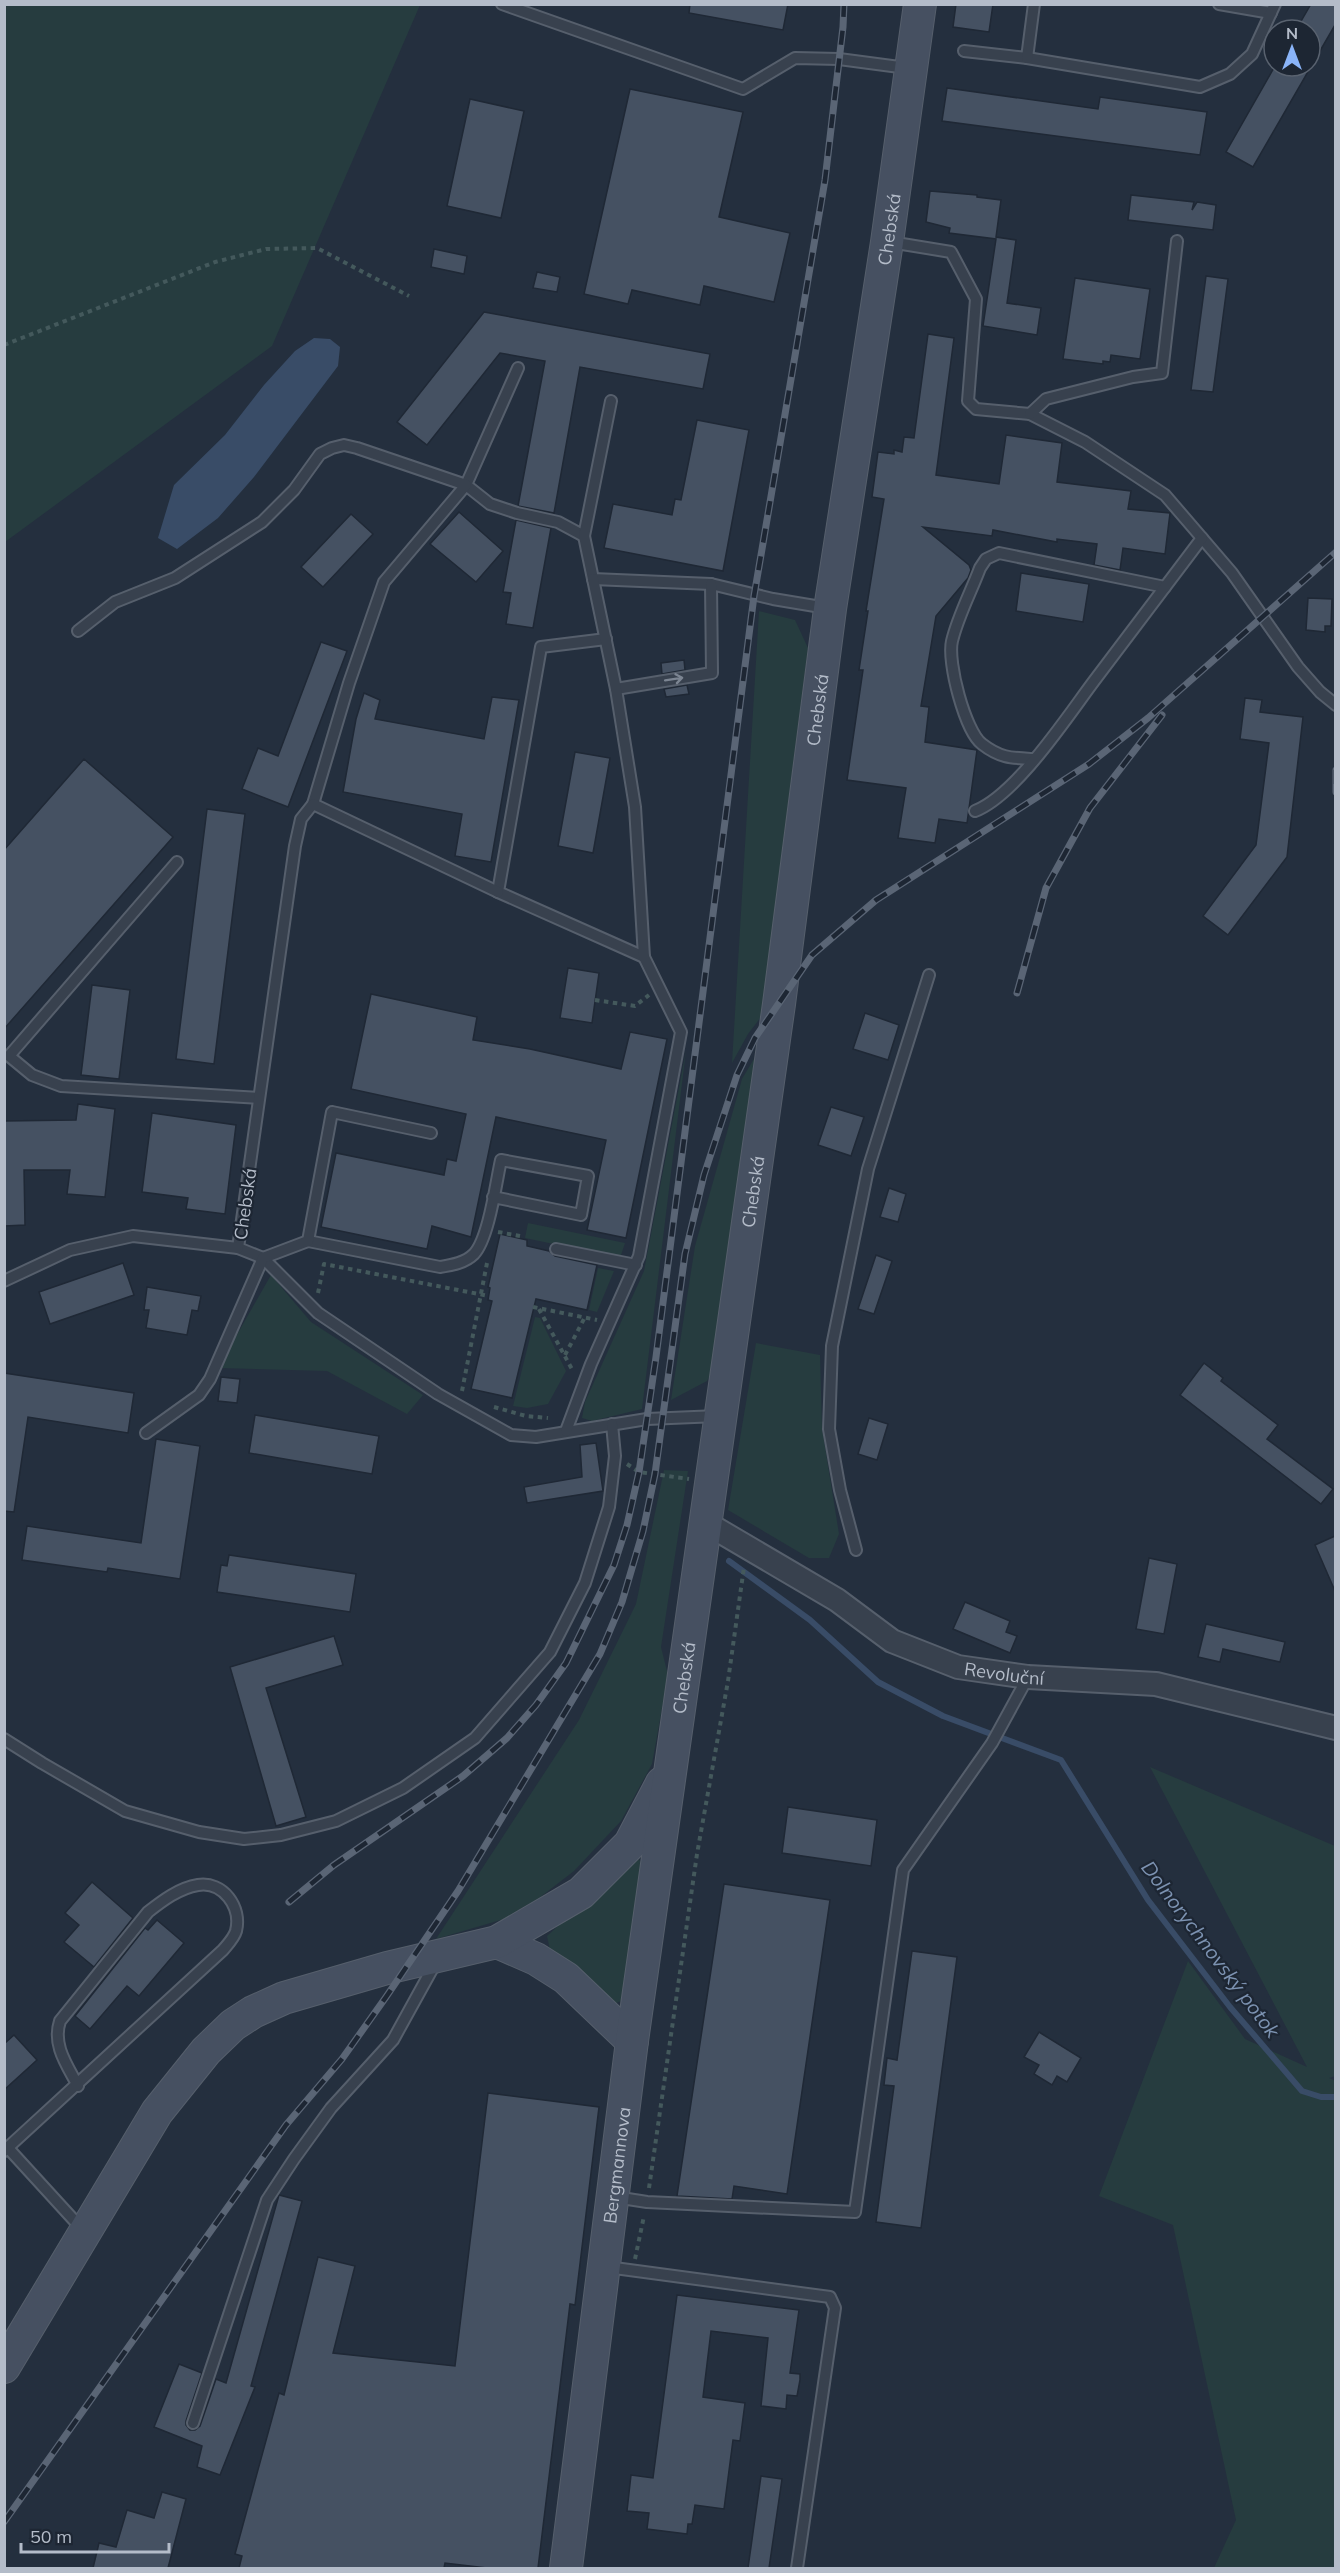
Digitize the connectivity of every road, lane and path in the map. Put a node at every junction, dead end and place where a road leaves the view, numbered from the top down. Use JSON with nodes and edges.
{"nodes":[{"id":1,"x":502,"y":4,"type":"edge"},
{"id":2,"x":920,"y":4,"type":"edge"},
{"id":3,"x":1034,"y":4,"type":"edge"},
{"id":4,"x":1219,"y":4,"type":"edge"},
{"id":5,"x":1273,"y":9,"type":"edge"},
{"id":6,"x":964,"y":51,"type":"dead end"},
{"id":7,"x":1027,"y":58,"type":"junction"},
{"id":8,"x":910,"y":68,"type":"junction"},
{"id":9,"x":1177,"y":241,"type":"dead end"},
{"id":10,"x":887,"y":242,"type":"junction"},
{"id":11,"x":409,"y":296,"type":"dead end"},
{"id":12,"x":4,"y":345,"type":"edge"},
{"id":13,"x":518,"y":368,"type":"dead end"},
{"id":14,"x":611,"y":401,"type":"dead end"},
{"id":15,"x":1030,"y":414,"type":"junction"},
{"id":16,"x":466,"y":485,"type":"junction"},
{"id":17,"x":584,"y":536,"type":"junction"},
{"id":18,"x":1202,"y":538,"type":"junction"},
{"id":19,"x":593,"y":579,"type":"junction"},
{"id":20,"x":711,"y":584,"type":"junction"},
{"id":21,"x":1165,"y":587,"type":"junction"},
{"id":22,"x":830,"y":609,"type":"junction"},
{"id":23,"x":78,"y":631,"type":"dead end"},
{"id":24,"x":606,"y":639,"type":"junction"},
{"id":25,"x":616,"y":689,"type":"junction"},
{"id":26,"x":1335,"y":705,"type":"edge"},
{"id":27,"x":1033,"y":759,"type":"junction"},
{"id":28,"x":313,"y":804,"type":"junction"},
{"id":29,"x":975,"y":811,"type":"dead end"},
{"id":30,"x":177,"y":862,"type":"dead end"},
{"id":31,"x":498,"y":892,"type":"junction"},
{"id":32,"x":644,"y":957,"type":"junction"},
{"id":33,"x":929,"y":975,"type":"dead end"},
{"id":34,"x":659,"y":987,"type":"junction"},
{"id":35,"x":595,"y":1000,"type":"dead end"},
{"id":36,"x":7,"y":1058,"type":"edge"},
{"id":37,"x":259,"y":1098,"type":"junction"},
{"id":38,"x":430,"y":1133,"type":"dead end"},
{"id":39,"x":493,"y":1197,"type":"junction"},
{"id":40,"x":494,"y":1231,"type":"dead end"},
{"id":41,"x":520,"y":1236,"type":"dead end"},
{"id":42,"x":308,"y":1241,"type":"junction"},
{"id":43,"x":238,"y":1248,"type":"junction"},
{"id":44,"x":556,"y":1250,"type":"dead end"},
{"id":45,"x":264,"y":1258,"type":"junction"},
{"id":46,"x":636,"y":1265,"type":"junction"},
{"id":47,"x":4,"y":1281,"type":"edge"},
{"id":48,"x":481,"y":1295,"type":"junction"},
{"id":49,"x":489,"y":1296,"type":"dead end"},
{"id":50,"x":533,"y":1307,"type":"dead end"},
{"id":51,"x":315,"y":1309,"type":"junction"},
{"id":52,"x":538,"y":1309,"type":"junction"},
{"id":53,"x":584,"y":1319,"type":"junction"},
{"id":54,"x":598,"y":1320,"type":"dead end"},
{"id":55,"x":565,"y":1355,"type":"junction"},
{"id":56,"x":575,"y":1375,"type":"dead end"},
{"id":57,"x":464,"y":1395,"type":"dead end"},
{"id":58,"x":490,"y":1406,"type":"dead end"},
{"id":59,"x":721,"y":1416,"type":"junction"},
{"id":60,"x":555,"y":1417,"type":"dead end"},
{"id":61,"x":612,"y":1424,"type":"junction"},
{"id":62,"x":566,"y":1431,"type":"junction"},
{"id":63,"x":146,"y":1432,"type":"dead end"},
{"id":64,"x":615,"y":1456,"type":"junction"},
{"id":65,"x":711,"y":1483,"type":"junction"},
{"id":66,"x":706,"y":1523,"type":"junction"},
{"id":67,"x":856,"y":1550,"type":"dead end"},
{"id":68,"x":744,"y":1568,"type":"dead end"},
{"id":69,"x":1028,"y":1677,"type":"junction"},
{"id":70,"x":1335,"y":1728,"type":"edge"},
{"id":71,"x":4,"y":1739,"type":"edge"},
{"id":72,"x":674,"y":1761,"type":"junction"},
{"id":73,"x":497,"y":1942,"type":"junction"},
{"id":74,"x":439,"y":1956,"type":"junction"},
{"id":75,"x":632,"y":2041,"type":"junction"},
{"id":76,"x":78,"y":2086,"type":"junction"},
{"id":77,"x":6,"y":2150,"type":"edge"},
{"id":78,"x":613,"y":2197,"type":"junction"},
{"id":79,"x":647,"y":2202,"type":"junction"},
{"id":80,"x":86,"y":2234,"type":"junction"},
{"id":81,"x":614,"y":2268,"type":"junction"},
{"id":82,"x":4,"y":2367,"type":"edge"},
{"id":83,"x":193,"y":2423,"type":"dead end"},
{"id":84,"x":566,"y":2568,"type":"edge"},
{"id":85,"x":797,"y":2568,"type":"edge"}],
"edges":[{"from":1,"to":8,"type":"lane"},
{"from":2,"to":8,"type":"street","name":"Chebská"},
{"from":3,"to":7,"type":"lane"},
{"from":4,"to":5,"type":"lane"},
{"from":5,"to":7,"type":"lane"},
{"from":6,"to":7,"type":"lane"},
{"from":8,"to":10,"type":"street","name":"Chebská"},
{"from":9,"to":15,"type":"lane"},
{"from":10,"to":15,"type":"lane"},
{"from":10,"to":22,"type":"street","name":"Chebská"},
{"from":11,"to":12,"type":"path"},
{"from":13,"to":16,"type":"lane","name":"Chebská"},
{"from":14,"to":17,"type":"lane"},
{"from":15,"to":18,"type":"lane"},
{"from":16,"to":17,"type":"lane"},
{"from":16,"to":23,"type":"lane"},
{"from":16,"to":28,"type":"lane","name":"Chebská"},
{"from":17,"to":19,"type":"lane"},
{"from":18,"to":21,"type":"lane"},
{"from":18,"to":26,"type":"lane"},
{"from":19,"to":20,"type":"lane"},
{"from":19,"to":24,"type":"lane"},
{"from":20,"to":22,"type":"lane"},
{"from":25,"to":20,"type":"lane","one_way":true},
{"from":21,"to":27,"type":"lane"},
{"from":21,"to":27,"type":"lane"},
{"from":22,"to":59,"type":"street","name":"Chebská"},
{"from":24,"to":25,"type":"lane"},
{"from":24,"to":31,"type":"lane"},
{"from":25,"to":32,"type":"lane"},
{"from":27,"to":29,"type":"lane"},
{"from":28,"to":31,"type":"lane"},
{"from":28,"to":37,"type":"lane","name":"Chebská"},
{"from":30,"to":36,"type":"lane"},
{"from":31,"to":32,"type":"lane"},
{"from":32,"to":34,"type":"lane"},
{"from":33,"to":67,"type":"lane"},
{"from":34,"to":35,"type":"path"},
{"from":34,"to":46,"type":"lane"},
{"from":36,"to":37,"type":"lane"},
{"from":37,"to":43,"type":"lane","name":"Chebská"},
{"from":38,"to":42,"type":"lane"},
{"from":39,"to":39,"type":"lane"},
{"from":39,"to":42,"type":"lane"},
{"from":40,"to":41,"type":"path"},
{"from":42,"to":45,"type":"lane"},
{"from":43,"to":45,"type":"lane","name":"Chebská"},
{"from":43,"to":47,"type":"lane"},
{"from":44,"to":46,"type":"lane"},
{"from":45,"to":51,"type":"lane","name":"Chebská"},
{"from":45,"to":63,"type":"lane"},
{"from":46,"to":62,"type":"lane"},
{"from":48,"to":49,"type":"path"},
{"from":48,"to":51,"type":"path"},
{"from":48,"to":57,"type":"path"},
{"from":50,"to":52,"type":"path"},
{"from":51,"to":62,"type":"lane","name":"Chebská"},
{"from":52,"to":53,"type":"path"},
{"from":52,"to":55,"type":"path"},
{"from":53,"to":54,"type":"path"},
{"from":53,"to":55,"type":"path"},
{"from":55,"to":56,"type":"path"},
{"from":58,"to":60,"type":"path"},
{"from":59,"to":61,"type":"lane","name":"Chebská"},
{"from":59,"to":65,"type":"street","name":"Chebská"},
{"from":61,"to":62,"type":"lane","name":"Chebská"},
{"from":61,"to":64,"type":"lane"},
{"from":64,"to":65,"type":"path"},
{"from":64,"to":71,"type":"lane"},
{"from":65,"to":66,"type":"street","name":"Chebská"},
{"from":66,"to":69,"type":"street","name":"Revoluční"},
{"from":66,"to":72,"type":"street","name":"Chebská"},
{"from":68,"to":79,"type":"path"},
{"from":69,"to":70,"type":"street","name":"Revoluční"},
{"from":69,"to":79,"type":"lane"},
{"from":72,"to":73,"type":"street"},
{"from":72,"to":75,"type":"street","name":"Bergmannova"},
{"from":73,"to":74,"type":"street"},
{"from":73,"to":75,"type":"street"},
{"from":74,"to":80,"type":"street"},
{"from":74,"to":83,"type":"lane"},
{"from":75,"to":78,"type":"street","name":"Bergmannova"},
{"from":76,"to":76,"type":"lane"},
{"from":76,"to":77,"type":"lane"},
{"from":77,"to":80,"type":"lane"},
{"from":78,"to":79,"type":"lane"},
{"from":78,"to":81,"type":"street","name":"Bergmannova"},
{"from":79,"to":81,"type":"path"},
{"from":80,"to":82,"type":"street"},
{"from":81,"to":84,"type":"street","name":"Bergmannova"},
{"from":81,"to":85,"type":"lane"}]}
